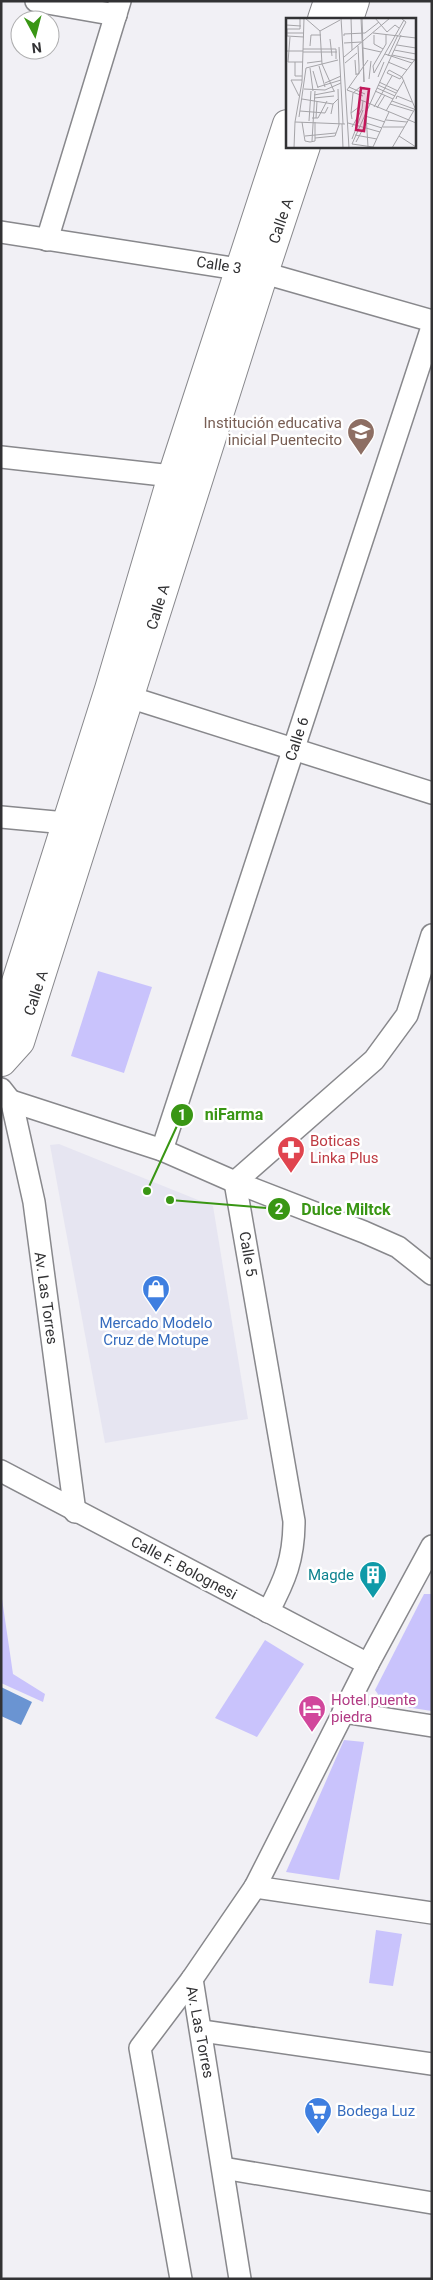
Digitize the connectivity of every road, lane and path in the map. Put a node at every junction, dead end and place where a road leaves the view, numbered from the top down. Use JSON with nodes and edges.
{"nodes":[{"id":1,"x":36,"y":1,"type":"edge"},
{"id":2,"x":328,"y":1,"type":"edge"},
{"id":3,"x":354,"y":1,"type":"edge"},
{"id":4,"x":118,"y":8,"type":"edge"},
{"id":5,"x":322,"y":18,"type":"edge"},
{"id":6,"x":349,"y":18,"type":"edge"},
{"id":7,"x":286,"y":128,"type":"edge"},
{"id":8,"x":305,"y":148,"type":"edge"},
{"id":9,"x":1,"y":232,"type":"edge"},
{"id":10,"x":47,"y":240,"type":"junction"},
{"id":11,"x":251,"y":270,"type":"junction"},
{"id":12,"x":432,"y":321,"type":"edge"},
{"id":13,"x":432,"y":327,"type":"edge"},
{"id":14,"x":1,"y":457,"type":"edge"},
{"id":15,"x":172,"y":476,"type":"junction"},
{"id":16,"x":129,"y":697,"type":"junction"},
{"id":17,"x":293,"y":749,"type":"junction"},
{"id":18,"x":432,"y":793,"type":"edge"},
{"id":19,"x":1,"y":817,"type":"edge"},
{"id":20,"x":66,"y":823,"type":"junction"},
{"id":21,"x":432,"y":935,"type":"edge"},
{"id":22,"x":432,"y":987,"type":"edge"},
{"id":23,"x":407,"y":1015,"type":"junction"},
{"id":24,"x":1,"y":1029,"type":"edge"},
{"id":25,"x":1,"y":1058,"type":"edge"},
{"id":26,"x":2,"y":1063,"type":"edge"},
{"id":27,"x":6,"y":1095,"type":"edge"},
{"id":28,"x":162,"y":1150,"type":"junction"},
{"id":29,"x":235,"y":1182,"type":"junction"},
{"id":30,"x":432,"y":1274,"type":"edge"},
{"id":31,"x":1,"y":1471,"type":"edge"},
{"id":32,"x":75,"y":1512,"type":"junction"},
{"id":33,"x":432,"y":1546,"type":"edge"},
{"id":34,"x":268,"y":1612,"type":"junction"},
{"id":35,"x":368,"y":1664,"type":"junction"},
{"id":36,"x":343,"y":1712,"type":"junction"},
{"id":37,"x":432,"y":1726,"type":"edge"},
{"id":38,"x":255,"y":1888,"type":"junction"},
{"id":39,"x":432,"y":1913,"type":"edge"},
{"id":40,"x":192,"y":1979,"type":"junction"},
{"id":41,"x":202,"y":2031,"type":"junction"},
{"id":42,"x":432,"y":2064,"type":"edge"},
{"id":43,"x":223,"y":2168,"type":"junction"},
{"id":44,"x":432,"y":2203,"type":"edge"},
{"id":45,"x":181,"y":2279,"type":"edge"},
{"id":46,"x":240,"y":2279,"type":"edge"}],
"edges":[{"from":1,"to":4,"type":"street"},
{"from":2,"to":5,"type":"street"},
{"from":3,"to":6,"type":"street"},
{"from":4,"to":10,"type":"street"},
{"from":7,"to":11,"type":"street","name":"Calle A"},
{"from":8,"to":11,"type":"street","name":"Calle A"},
{"from":9,"to":10,"type":"street","name":"Calle 3"},
{"from":10,"to":11,"type":"street","name":"Calle 3"},
{"from":11,"to":12,"type":"street","name":"Calle 3"},
{"from":11,"to":15,"type":"street","name":"Calle A"},
{"from":11,"to":16,"type":"street","name":"Calle A"},
{"from":13,"to":17,"type":"street","name":"Calle 6"},
{"from":14,"to":15,"type":"street"},
{"from":15,"to":20,"type":"street","name":"Calle A"},
{"from":16,"to":17,"type":"street"},
{"from":16,"to":26,"type":"street","name":"Calle A"},
{"from":17,"to":18,"type":"street"},
{"from":17,"to":28,"type":"street","name":"Calle 6"},
{"from":19,"to":20,"type":"street"},
{"from":20,"to":24,"type":"street","name":"Calle A"},
{"from":21,"to":23,"type":"street"},
{"from":22,"to":23,"type":"street"},
{"from":23,"to":29,"type":"street"},
{"from":25,"to":26,"type":"street","name":"Calle A"},
{"from":27,"to":28,"type":"street"},
{"from":27,"to":32,"type":"street","name":"Av. Las Torres"},
{"from":28,"to":29,"type":"street"},
{"from":29,"to":30,"type":"street"},
{"from":29,"to":34,"type":"street","name":"Calle 5"},
{"from":31,"to":32,"type":"street","name":"Calle F. Bolognesi"},
{"from":32,"to":34,"type":"street","name":"Calle F. Bolognesi"},
{"from":33,"to":35,"type":"street"},
{"from":34,"to":35,"type":"street","name":"Calle F. Bolognesi"},
{"from":35,"to":36,"type":"street"},
{"from":36,"to":37,"type":"street"},
{"from":36,"to":38,"type":"street"},
{"from":38,"to":39,"type":"street"},
{"from":38,"to":40,"type":"street"},
{"from":40,"to":41,"type":"street","name":"Av. Las Torres"},
{"from":40,"to":45,"type":"street","name":"Av. Las Torres"},
{"from":41,"to":42,"type":"street"},
{"from":41,"to":43,"type":"street","name":"Av. Las Torres"},
{"from":43,"to":44,"type":"street"},
{"from":43,"to":46,"type":"street","name":"Av. Las Torres"}]}
